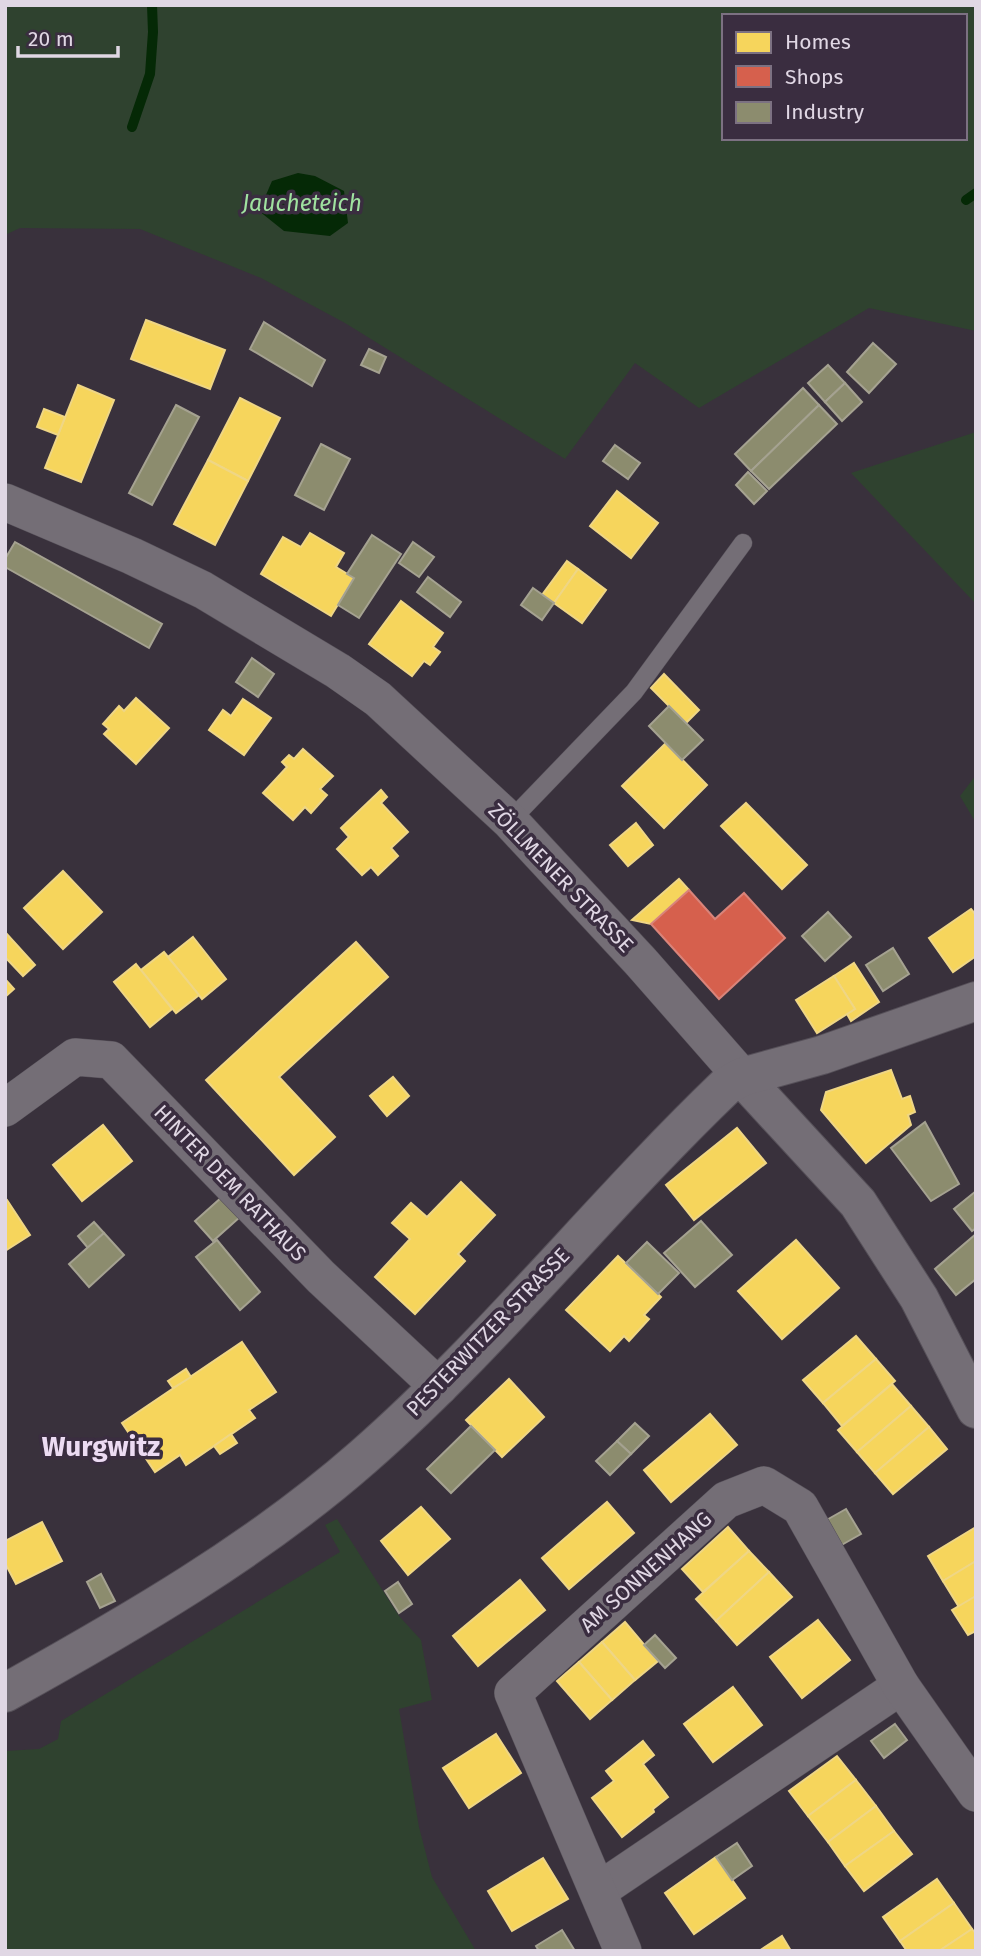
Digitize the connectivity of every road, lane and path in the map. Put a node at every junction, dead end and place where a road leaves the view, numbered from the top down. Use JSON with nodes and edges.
{"nodes":[{"id":1,"x":5,"y":502,"type":"edge"},
{"id":2,"x":744,"y":542,"type":"dead end"},
{"id":3,"x":510,"y":821,"type":"junction"},
{"id":4,"x":976,"y":1001,"type":"edge"},
{"id":5,"x":742,"y":1077,"type":"junction"},
{"id":6,"x":5,"y":1108,"type":"edge"},
{"id":7,"x":439,"y":1387,"type":"junction"},
{"id":8,"x":976,"y":1409,"type":"edge"},
{"id":9,"x":901,"y":1686,"type":"junction"},
{"id":10,"x":5,"y":1693,"type":"edge"},
{"id":11,"x":976,"y":1793,"type":"edge"},
{"id":12,"x":598,"y":1891,"type":"junction"},
{"id":13,"x":623,"y":1951,"type":"edge"}],
"edges":[{"from":1,"to":3,"type":"street","name":"ZÖLLMENER STRASSE"},
{"from":2,"to":3,"type":"lane"},
{"from":3,"to":5,"type":"street","name":"ZÖLLMENER STRASSE"},
{"from":4,"to":5,"type":"street","name":"PESTERWITZER STRASSE"},
{"from":5,"to":7,"type":"street","name":"PESTERWITZER STRASSE"},
{"from":5,"to":8,"type":"street","name":"ZÖLLMENER STRASSE"},
{"from":6,"to":7,"type":"street","name":"HINTER DEM RATHAUS"},
{"from":7,"to":10,"type":"street","name":"PESTERWITZER STRASSE"},
{"from":9,"to":11,"type":"street","name":"AM SONNENHANG"},
{"from":9,"to":12,"type":"street"},
{"from":9,"to":12,"type":"street","name":"AM SONNENHANG"},
{"from":12,"to":13,"type":"street","name":"AM SONNENHANG"}]}
